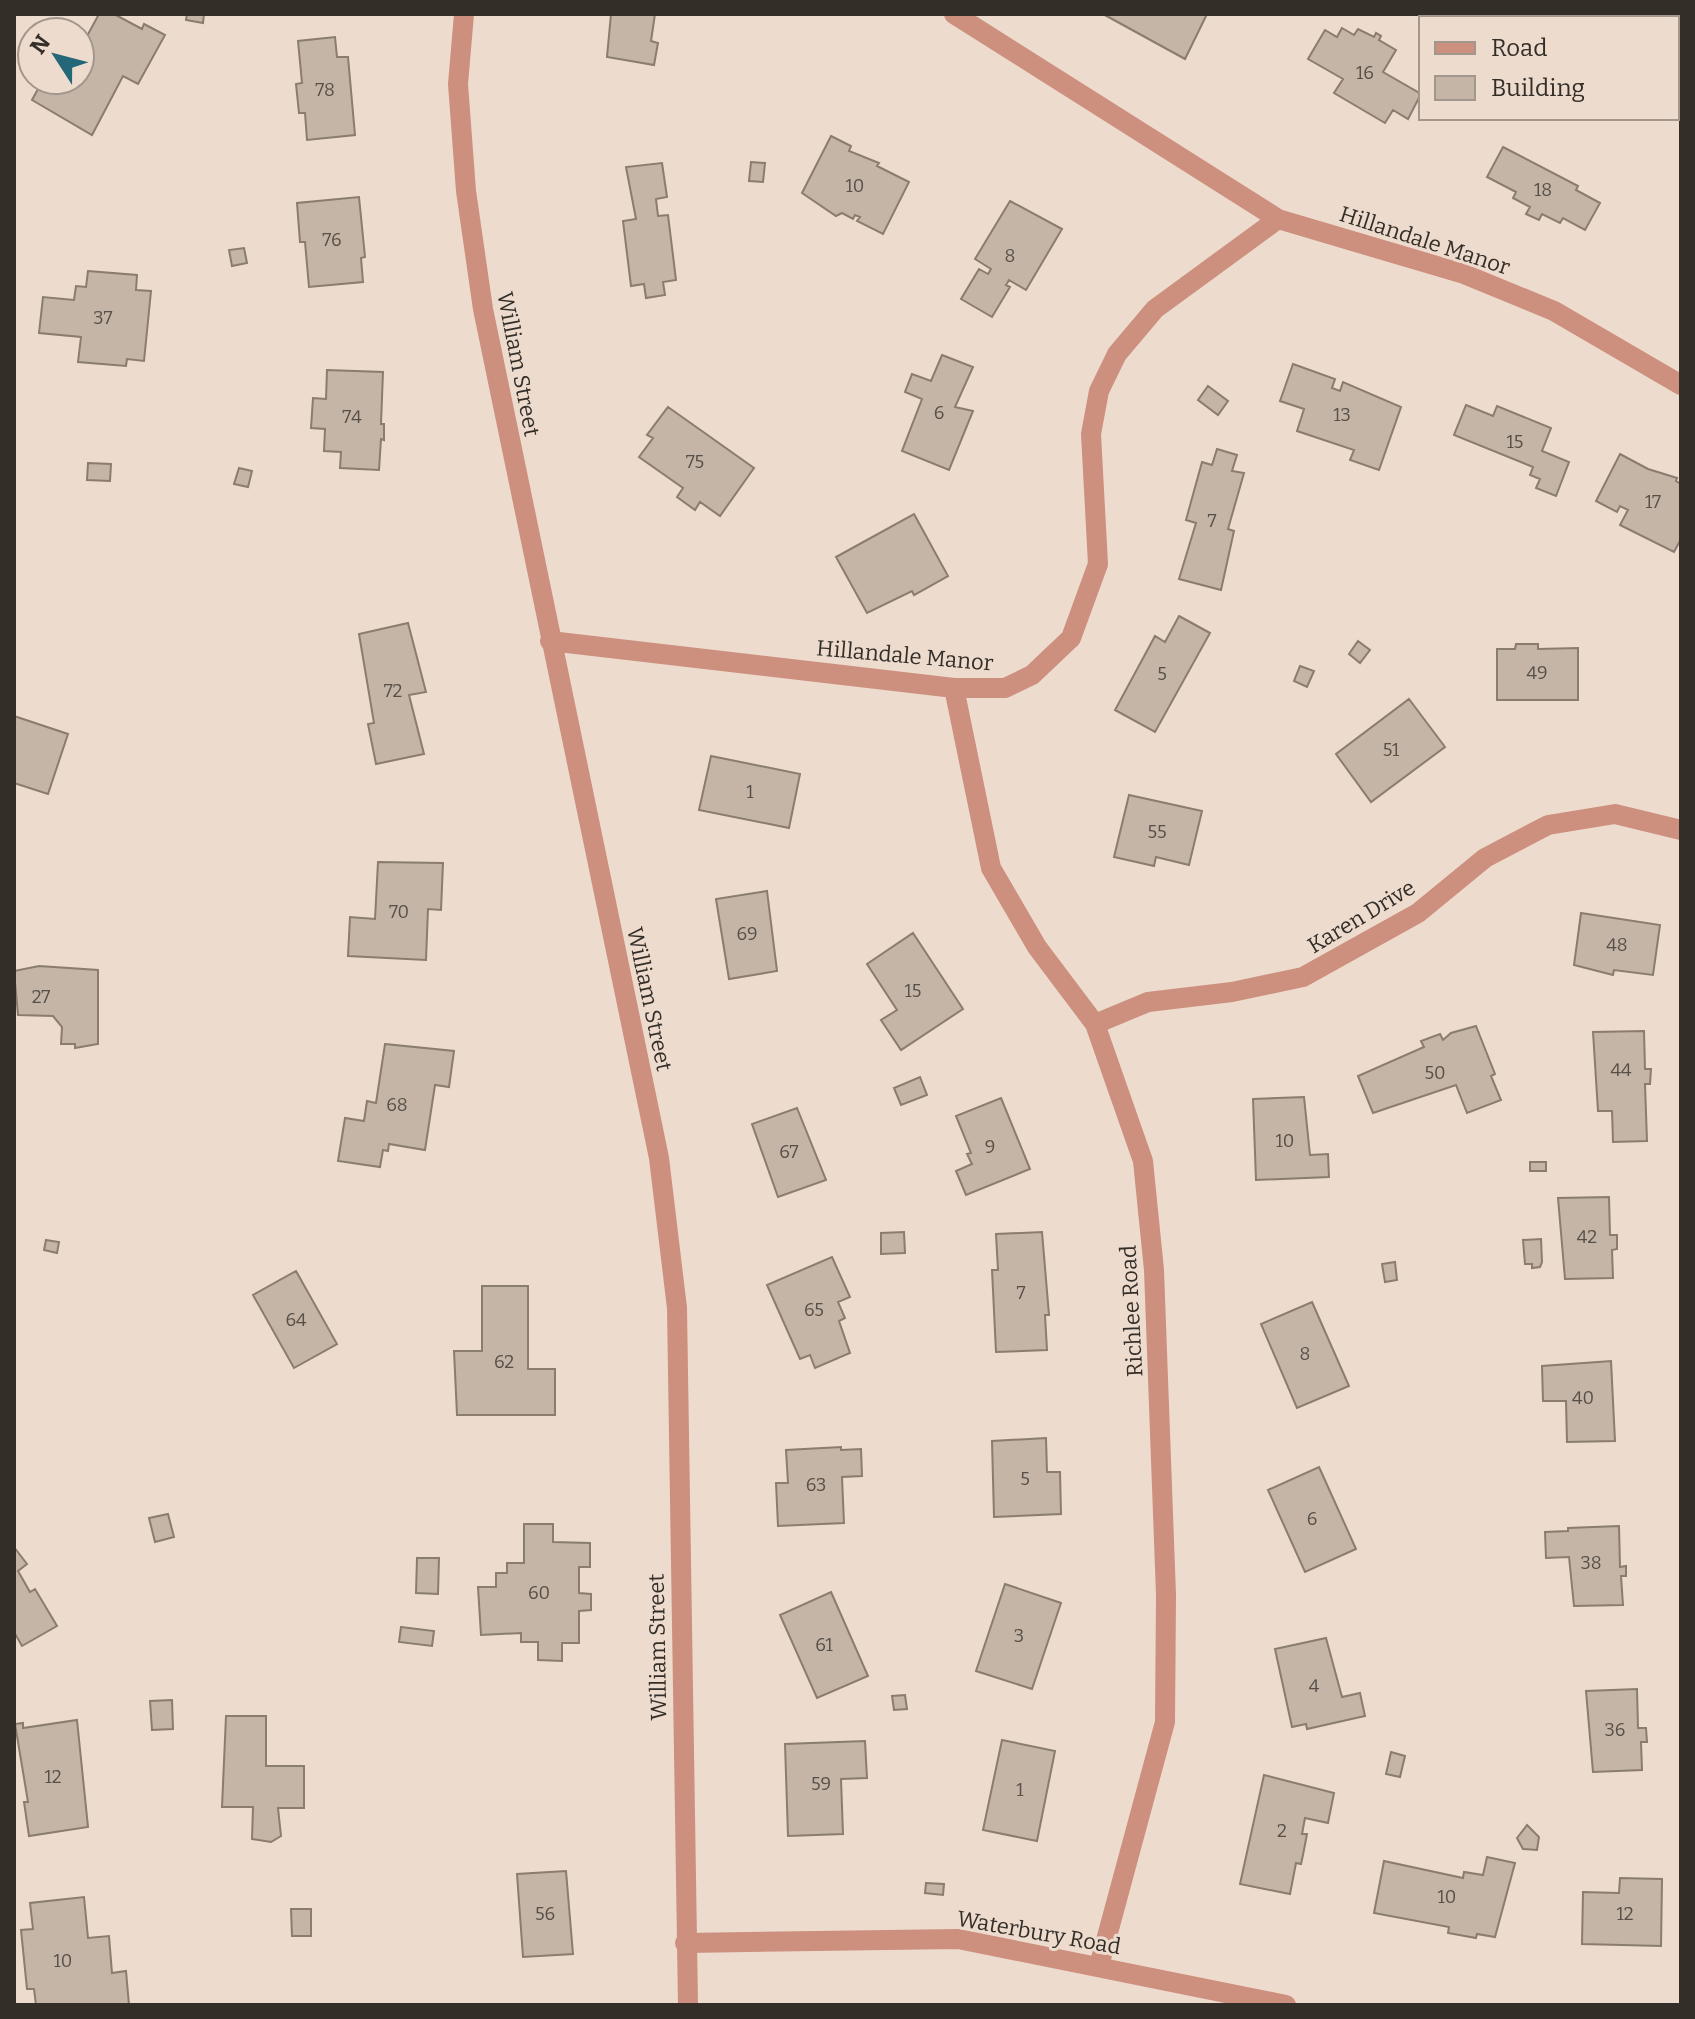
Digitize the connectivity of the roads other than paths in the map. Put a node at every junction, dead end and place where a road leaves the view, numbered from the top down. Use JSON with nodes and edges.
{"nodes":[{"id":1,"x":464,"y":14,"type":"edge"},
{"id":2,"x":954,"y":14,"type":"edge"},
{"id":3,"x":1278,"y":219,"type":"junction"},
{"id":4,"x":1681,"y":385,"type":"edge"},
{"id":5,"x":550,"y":641,"type":"junction"},
{"id":6,"x":954,"y":688,"type":"junction"},
{"id":7,"x":1681,"y":830,"type":"edge"},
{"id":8,"x":1095,"y":1024,"type":"junction"},
{"id":9,"x":685,"y":1943,"type":"junction"},
{"id":10,"x":1099,"y":1966,"type":"junction"},
{"id":11,"x":688,"y":2005,"type":"edge"},
{"id":12,"x":1286,"y":2005,"type":"edge"}],
"edges":[{"from":1,"to":5,"type":"street","name":"William Street"},
{"from":2,"to":3,"type":"street","name":"Hillandale Manor"},
{"from":3,"to":4,"type":"street","name":"Hillandale Manor"},
{"from":3,"to":6,"type":"street","name":"Hillandale Manor"},
{"from":5,"to":6,"type":"street","name":"Hillandale Manor"},
{"from":5,"to":9,"type":"street","name":"William Street"},
{"from":6,"to":8,"type":"street","name":"Richlee Road"},
{"from":7,"to":8,"type":"street","name":"Karen Drive"},
{"from":8,"to":10,"type":"street","name":"Richlee Road"},
{"from":9,"to":10,"type":"street","name":"Waterbury Road"},
{"from":9,"to":11,"type":"street","name":"William Street"},
{"from":10,"to":12,"type":"street","name":"Waterbury Road"}]}
